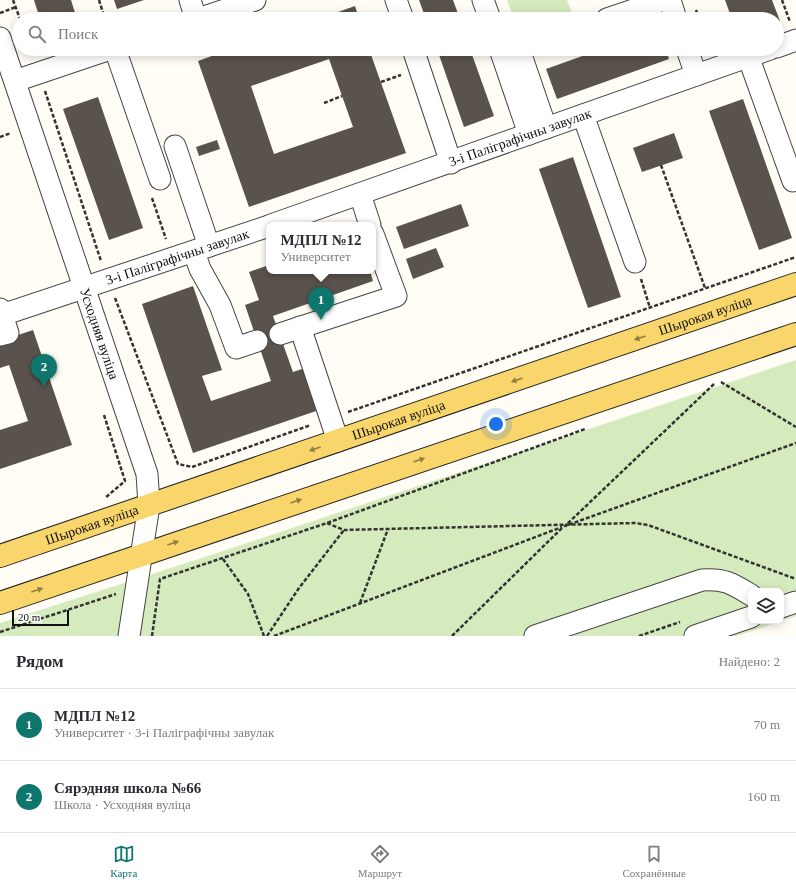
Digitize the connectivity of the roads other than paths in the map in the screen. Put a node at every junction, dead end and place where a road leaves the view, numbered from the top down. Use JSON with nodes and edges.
{"nodes":[{"id":1,"x":190,"y":0,"type":"edge"},
{"id":2,"x":254,"y":0,"type":"edge"},
{"id":3,"x":396,"y":0,"type":"edge"},
{"id":4,"x":483,"y":0,"type":"edge"},
{"id":5,"x":663,"y":0,"type":"edge"},
{"id":6,"x":670,"y":0,"type":"edge"},
{"id":7,"x":194,"y":12,"type":"edge"},
{"id":8,"x":218,"y":12,"type":"edge"},
{"id":9,"x":400,"y":12,"type":"edge"},
{"id":10,"x":487,"y":12,"type":"edge"},
{"id":11,"x":628,"y":12,"type":"edge"},
{"id":12,"x":674,"y":12,"type":"edge"},
{"id":13,"x":794,"y":34,"type":"edge"},
{"id":14,"x":0,"y":38,"type":"edge"},
{"id":15,"x":784,"y":41,"type":"edge"},
{"id":16,"x":89,"y":56,"type":"edge"},
{"id":17,"x":117,"y":56,"type":"edge"},
{"id":18,"x":415,"y":56,"type":"edge"},
{"id":19,"x":503,"y":56,"type":"edge"},
{"id":20,"x":521,"y":56,"type":"edge"},
{"id":21,"x":689,"y":56,"type":"edge"},
{"id":22,"x":748,"y":56,"type":"joint"},
{"id":23,"x":696,"y":75,"type":"junction"},
{"id":24,"x":15,"y":81,"type":"junction"},
{"id":25,"x":583,"y":115,"type":"junction"},
{"id":26,"x":538,"y":131,"type":"junction"},
{"id":27,"x":175,"y":146,"type":"dead end"},
{"id":28,"x":451,"y":163,"type":"junction"},
{"id":29,"x":160,"y":179,"type":"dead end"},
{"id":30,"x":793,"y":181,"type":"dead end"},
{"id":31,"x":360,"y":194,"type":"junction"},
{"id":32,"x":279,"y":222,"type":"edge"},
{"id":33,"x":369,"y":222,"type":"edge"},
{"id":34,"x":266,"y":226,"type":"edge"},
{"id":35,"x":376,"y":242,"type":"edge"},
{"id":36,"x":202,"y":249,"type":"junction"},
{"id":37,"x":635,"y":262,"type":"road end"},
{"id":38,"x":796,"y":284,"type":"edge"},
{"id":39,"x":85,"y":288,"type":"junction"},
{"id":40,"x":1,"y":312,"type":"edge"},
{"id":41,"x":300,"y":327,"type":"junction"},
{"id":42,"x":280,"y":334,"type":"dead end"},
{"id":43,"x":796,"y":334,"type":"edge"},
{"id":44,"x":0,"y":335,"type":"edge"},
{"id":45,"x":257,"y":341,"type":"dead end"},
{"id":46,"x":338,"y":441,"type":"junction"},
{"id":47,"x":149,"y":505,"type":"junction"},
{"id":48,"x":142,"y":554,"type":"junction"},
{"id":49,"x":0,"y":556,"type":"edge"},
{"id":50,"x":748,"y":593,"type":"edge"},
{"id":51,"x":796,"y":602,"type":"edge"},
{"id":52,"x":0,"y":603,"type":"edge"},
{"id":53,"x":784,"y":606,"type":"edge"},
{"id":54,"x":748,"y":618,"type":"edge"},
{"id":55,"x":130,"y":636,"type":"edge"},
{"id":56,"x":536,"y":636,"type":"edge"},
{"id":57,"x":695,"y":636,"type":"edge"}],
"edges":[{"from":1,"to":7,"type":"street"},
{"from":2,"to":8,"type":"street"},
{"from":3,"to":9,"type":"street"},
{"from":4,"to":10,"type":"street"},
{"from":5,"to":11,"type":"street"},
{"from":6,"to":12,"type":"street"},
{"from":13,"to":15,"type":"street"},
{"from":14,"to":24,"type":"street","name":"Усходняя вуліца"},
{"from":16,"to":24,"type":"street"},
{"from":17,"to":29,"type":"street"},
{"from":18,"to":28,"type":"street"},
{"from":19,"to":26,"type":"street"},
{"from":20,"to":26,"type":"street"},
{"from":21,"to":23,"type":"street"},
{"from":22,"to":23,"type":"street","name":"3-і Паліграфічны завулак"},
{"from":22,"to":30,"type":"street"},
{"from":23,"to":25,"type":"street","name":"3-і Паліграфічны завулак"},
{"from":24,"to":39,"type":"street","name":"Усходняя вуліца"},
{"from":25,"to":26,"type":"street","name":"3-і Паліграфічны завулак"},
{"from":25,"to":37,"type":"street"},
{"from":26,"to":28,"type":"street","name":"3-і Паліграфічны завулак"},
{"from":27,"to":36,"type":"street"},
{"from":28,"to":31,"type":"street","name":"3-і Паліграфічны завулак"},
{"from":31,"to":32,"type":"street","name":"3-і Паліграфічны завулак"},
{"from":31,"to":33,"type":"street"},
{"from":34,"to":36,"type":"street","name":"3-і Паліграфічны завулак"},
{"from":35,"to":41,"type":"street"},
{"from":36,"to":39,"type":"street","name":"3-і Паліграфічны завулак"},
{"from":36,"to":45,"type":"street"},
{"from":38,"to":46,"type":"main road","name":"Шырокая вуліца","one_way":true},
{"from":39,"to":40,"type":"street","name":"3-і Паліграфічны завулак"},
{"from":39,"to":47,"type":"street","name":"Усходняя вуліца"},
{"from":40,"to":44,"type":"street"},
{"from":41,"to":42,"type":"street"},
{"from":41,"to":46,"type":"street"},
{"from":48,"to":43,"type":"main road","one_way":true},
{"from":46,"to":47,"type":"main road","name":"Шырокая вуліца","one_way":true},
{"from":47,"to":48,"type":"street","name":"Усходняя вуліца"},
{"from":47,"to":49,"type":"main road","name":"Шырокая вуліца"},
{"from":52,"to":48,"type":"main road","one_way":true},
{"from":48,"to":55,"type":"street","name":"Усходняя вуліца"},
{"from":50,"to":56,"type":"street"},
{"from":51,"to":53,"type":"street"},
{"from":54,"to":57,"type":"street"}]}
